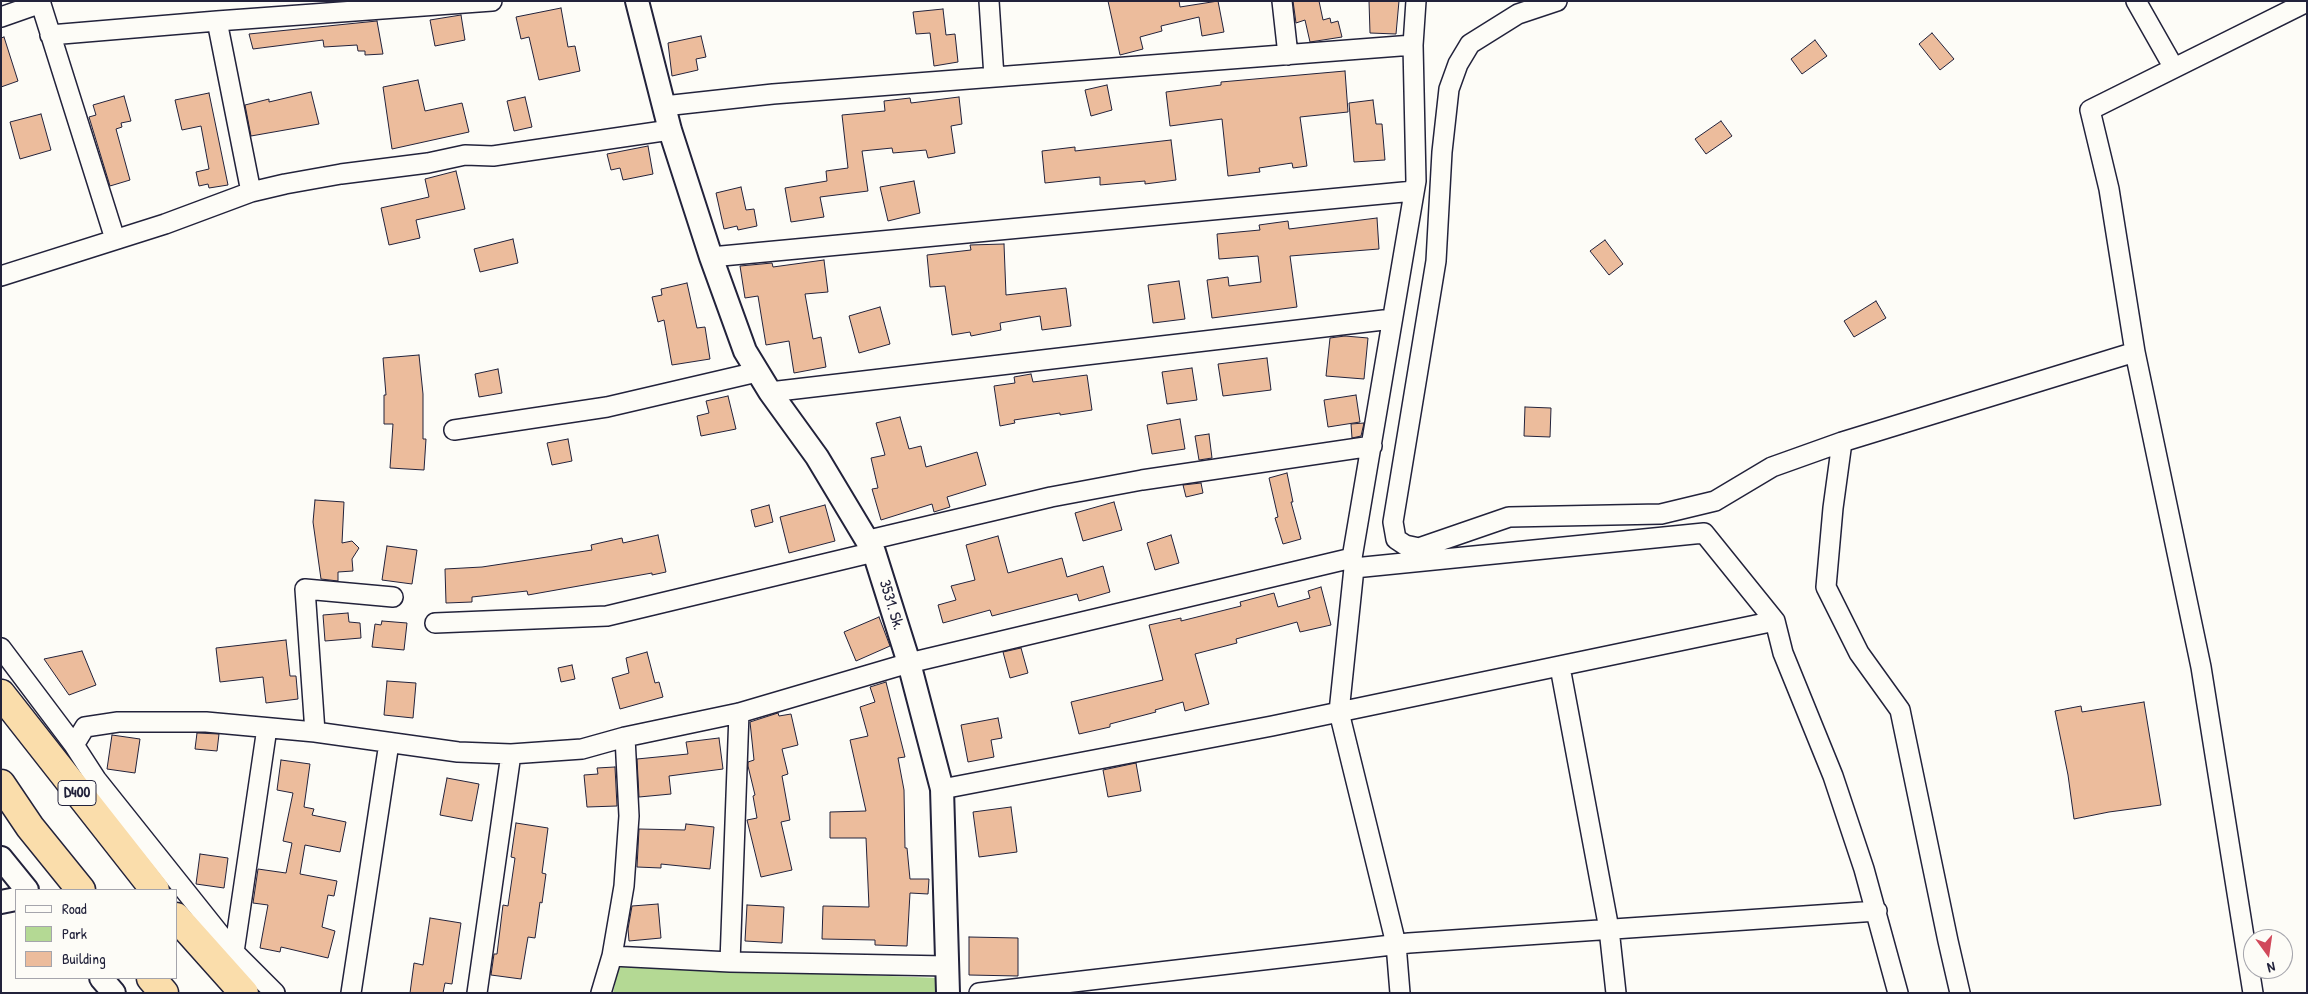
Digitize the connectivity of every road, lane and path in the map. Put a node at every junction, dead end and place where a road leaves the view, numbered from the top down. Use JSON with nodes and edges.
{"nodes":[{"id":1,"x":492,"y":1,"type":"edge"},
{"id":2,"x":637,"y":1,"type":"edge"},
{"id":3,"x":989,"y":1,"type":"edge"},
{"id":4,"x":1282,"y":1,"type":"edge"},
{"id":5,"x":1416,"y":1,"type":"edge"},
{"id":6,"x":1557,"y":1,"type":"edge"},
{"id":7,"x":2136,"y":1,"type":"edge"},
{"id":8,"x":40,"y":2,"type":"edge"},
{"id":9,"x":2307,"y":2,"type":"edge"},
{"id":10,"x":1,"y":17,"type":"edge"},
{"id":11,"x":217,"y":21,"type":"junction"},
{"id":12,"x":50,"y":35,"type":"junction"},
{"id":13,"x":1412,"y":45,"type":"junction"},
{"id":14,"x":1288,"y":55,"type":"junction"},
{"id":15,"x":2174,"y":68,"type":"junction"},
{"id":16,"x":994,"y":77,"type":"junction"},
{"id":17,"x":664,"y":106,"type":"junction"},
{"id":18,"x":670,"y":130,"type":"junction"},
{"id":19,"x":1414,"y":191,"type":"junction"},
{"id":20,"x":251,"y":192,"type":"junction"},
{"id":21,"x":115,"y":239,"type":"junction"},
{"id":22,"x":711,"y":257,"type":"junction"},
{"id":23,"x":1,"y":276,"type":"edge"},
{"id":24,"x":1392,"y":319,"type":"junction"},
{"id":25,"x":2136,"y":352,"type":"junction"},
{"id":26,"x":757,"y":372,"type":"junction"},
{"id":27,"x":770,"y":392,"type":"junction"},
{"id":28,"x":454,"y":430,"type":"dead end"},
{"id":29,"x":1842,"y":442,"type":"junction"},
{"id":30,"x":1372,"y":446,"type":"junction"},
{"id":31,"x":872,"y":546,"type":"junction"},
{"id":32,"x":1353,"y":563,"type":"junction"},
{"id":33,"x":393,"y":597,"type":"dead end"},
{"id":34,"x":1775,"y":621,"type":"junction"},
{"id":35,"x":435,"y":623,"type":"dead end"},
{"id":36,"x":1,"y":648,"type":"edge"},
{"id":37,"x":909,"y":663,"type":"junction"},
{"id":38,"x":1560,"y":667,"type":"junction"},
{"id":39,"x":1,"y":694,"type":"edge"},
{"id":40,"x":1340,"y":712,"type":"junction"},
{"id":41,"x":739,"y":713,"type":"junction"},
{"id":42,"x":267,"y":728,"type":"junction"},
{"id":43,"x":315,"y":732,"type":"junction"},
{"id":44,"x":626,"y":737,"type":"junction"},
{"id":45,"x":389,"y":743,"type":"junction"},
{"id":46,"x":74,"y":745,"type":"junction"},
{"id":47,"x":511,"y":754,"type":"junction"},
{"id":48,"x":1,"y":784,"type":"edge"},
{"id":49,"x":942,"y":789,"type":"junction"},
{"id":50,"x":1,"y":858,"type":"edge"},
{"id":51,"x":26,"y":889,"type":"edge"},
{"id":52,"x":80,"y":889,"type":"edge"},
{"id":53,"x":154,"y":889,"type":"edge"},
{"id":54,"x":15,"y":899,"type":"edge"},
{"id":55,"x":1,"y":902,"type":"edge"},
{"id":56,"x":1877,"y":911,"type":"junction"},
{"id":57,"x":178,"y":919,"type":"edge"},
{"id":58,"x":1609,"y":929,"type":"junction"},
{"id":59,"x":1396,"y":944,"type":"junction"},
{"id":60,"x":234,"y":952,"type":"junction"},
{"id":61,"x":612,"y":956,"type":"junction"},
{"id":62,"x":730,"y":962,"type":"junction"},
{"id":63,"x":947,"y":966,"type":"junction"},
{"id":64,"x":102,"y":979,"type":"edge"},
{"id":65,"x":152,"y":979,"type":"edge"},
{"id":66,"x":114,"y":993,"type":"edge"},
{"id":67,"x":164,"y":993,"type":"edge"},
{"id":68,"x":244,"y":993,"type":"edge"},
{"id":69,"x":275,"y":993,"type":"edge"},
{"id":70,"x":351,"y":993,"type":"edge"},
{"id":71,"x":477,"y":993,"type":"edge"},
{"id":72,"x":601,"y":993,"type":"edge"},
{"id":73,"x":948,"y":993,"type":"edge"},
{"id":74,"x":979,"y":993,"type":"edge"},
{"id":75,"x":1400,"y":993,"type":"edge"},
{"id":76,"x":1616,"y":993,"type":"edge"},
{"id":77,"x":1898,"y":993,"type":"edge"},
{"id":78,"x":1960,"y":993,"type":"edge"},
{"id":79,"x":2254,"y":993,"type":"edge"}],
"edges":[{"from":1,"to":11,"type":"street"},
{"from":2,"to":17,"type":"street","name":"3531. Sk."},
{"from":3,"to":16,"type":"street"},
{"from":4,"to":14,"type":"street"},
{"from":5,"to":13,"type":"street"},
{"from":6,"to":29,"type":"street"},
{"from":7,"to":15,"type":"street"},
{"from":8,"to":10,"type":"street"},
{"from":8,"to":12,"type":"street"},
{"from":9,"to":15,"type":"street"},
{"from":11,"to":12,"type":"street"},
{"from":11,"to":20,"type":"street"},
{"from":12,"to":21,"type":"street"},
{"from":13,"to":14,"type":"street"},
{"from":13,"to":19,"type":"street"},
{"from":14,"to":16,"type":"street"},
{"from":15,"to":25,"type":"street"},
{"from":16,"to":17,"type":"street"},
{"from":17,"to":18,"type":"street","name":"3531. Sk."},
{"from":18,"to":20,"type":"street"},
{"from":18,"to":22,"type":"street","name":"3531. Sk."},
{"from":19,"to":22,"type":"street"},
{"from":19,"to":24,"type":"street"},
{"from":20,"to":21,"type":"street"},
{"from":21,"to":23,"type":"street"},
{"from":22,"to":26,"type":"street","name":"3531. Sk."},
{"from":24,"to":27,"type":"street"},
{"from":24,"to":30,"type":"street"},
{"from":25,"to":29,"type":"street"},
{"from":25,"to":79,"type":"street"},
{"from":26,"to":27,"type":"street","name":"3531. Sk."},
{"from":26,"to":28,"type":"street"},
{"from":27,"to":31,"type":"street","name":"3531. Sk."},
{"from":29,"to":78,"type":"street"},
{"from":30,"to":31,"type":"street"},
{"from":30,"to":32,"type":"street"},
{"from":31,"to":35,"type":"street"},
{"from":31,"to":37,"type":"street","name":"3531. Sk."},
{"from":32,"to":34,"type":"street"},
{"from":32,"to":37,"type":"street"},
{"from":32,"to":40,"type":"street"},
{"from":33,"to":43,"type":"street"},
{"from":34,"to":38,"type":"street"},
{"from":34,"to":56,"type":"street"},
{"from":36,"to":46,"type":"street"},
{"from":37,"to":41,"type":"street"},
{"from":37,"to":49,"type":"street","name":"3531. Sk."},
{"from":38,"to":40,"type":"street"},
{"from":38,"to":58,"type":"street"},
{"from":39,"to":53,"type":"highway","number":"D400"},
{"from":40,"to":49,"type":"street"},
{"from":40,"to":59,"type":"street"},
{"from":41,"to":44,"type":"street"},
{"from":41,"to":62,"type":"street"},
{"from":42,"to":43,"type":"street"},
{"from":42,"to":46,"type":"street"},
{"from":42,"to":60,"type":"street"},
{"from":43,"to":45,"type":"street"},
{"from":44,"to":47,"type":"street"},
{"from":44,"to":61,"type":"street"},
{"from":45,"to":47,"type":"street"},
{"from":45,"to":70,"type":"street"},
{"from":46,"to":60,"type":"street"},
{"from":47,"to":71,"type":"street"},
{"from":48,"to":52,"type":"highway"},
{"from":49,"to":63,"type":"street","name":"3531. Sk."},
{"from":50,"to":51,"type":"street"},
{"from":54,"to":55,"type":"street"},
{"from":56,"to":58,"type":"street"},
{"from":56,"to":77,"type":"street"},
{"from":57,"to":68,"type":"highway"},
{"from":58,"to":59,"type":"street"},
{"from":58,"to":76,"type":"street"},
{"from":59,"to":74,"type":"street"},
{"from":59,"to":75,"type":"street"},
{"from":60,"to":69,"type":"street"},
{"from":61,"to":62,"type":"street"},
{"from":61,"to":72,"type":"street"},
{"from":62,"to":63,"type":"street"},
{"from":63,"to":73,"type":"street","name":"3531. Sk."},
{"from":64,"to":66,"type":"street"},
{"from":65,"to":67,"type":"highway"}]}
